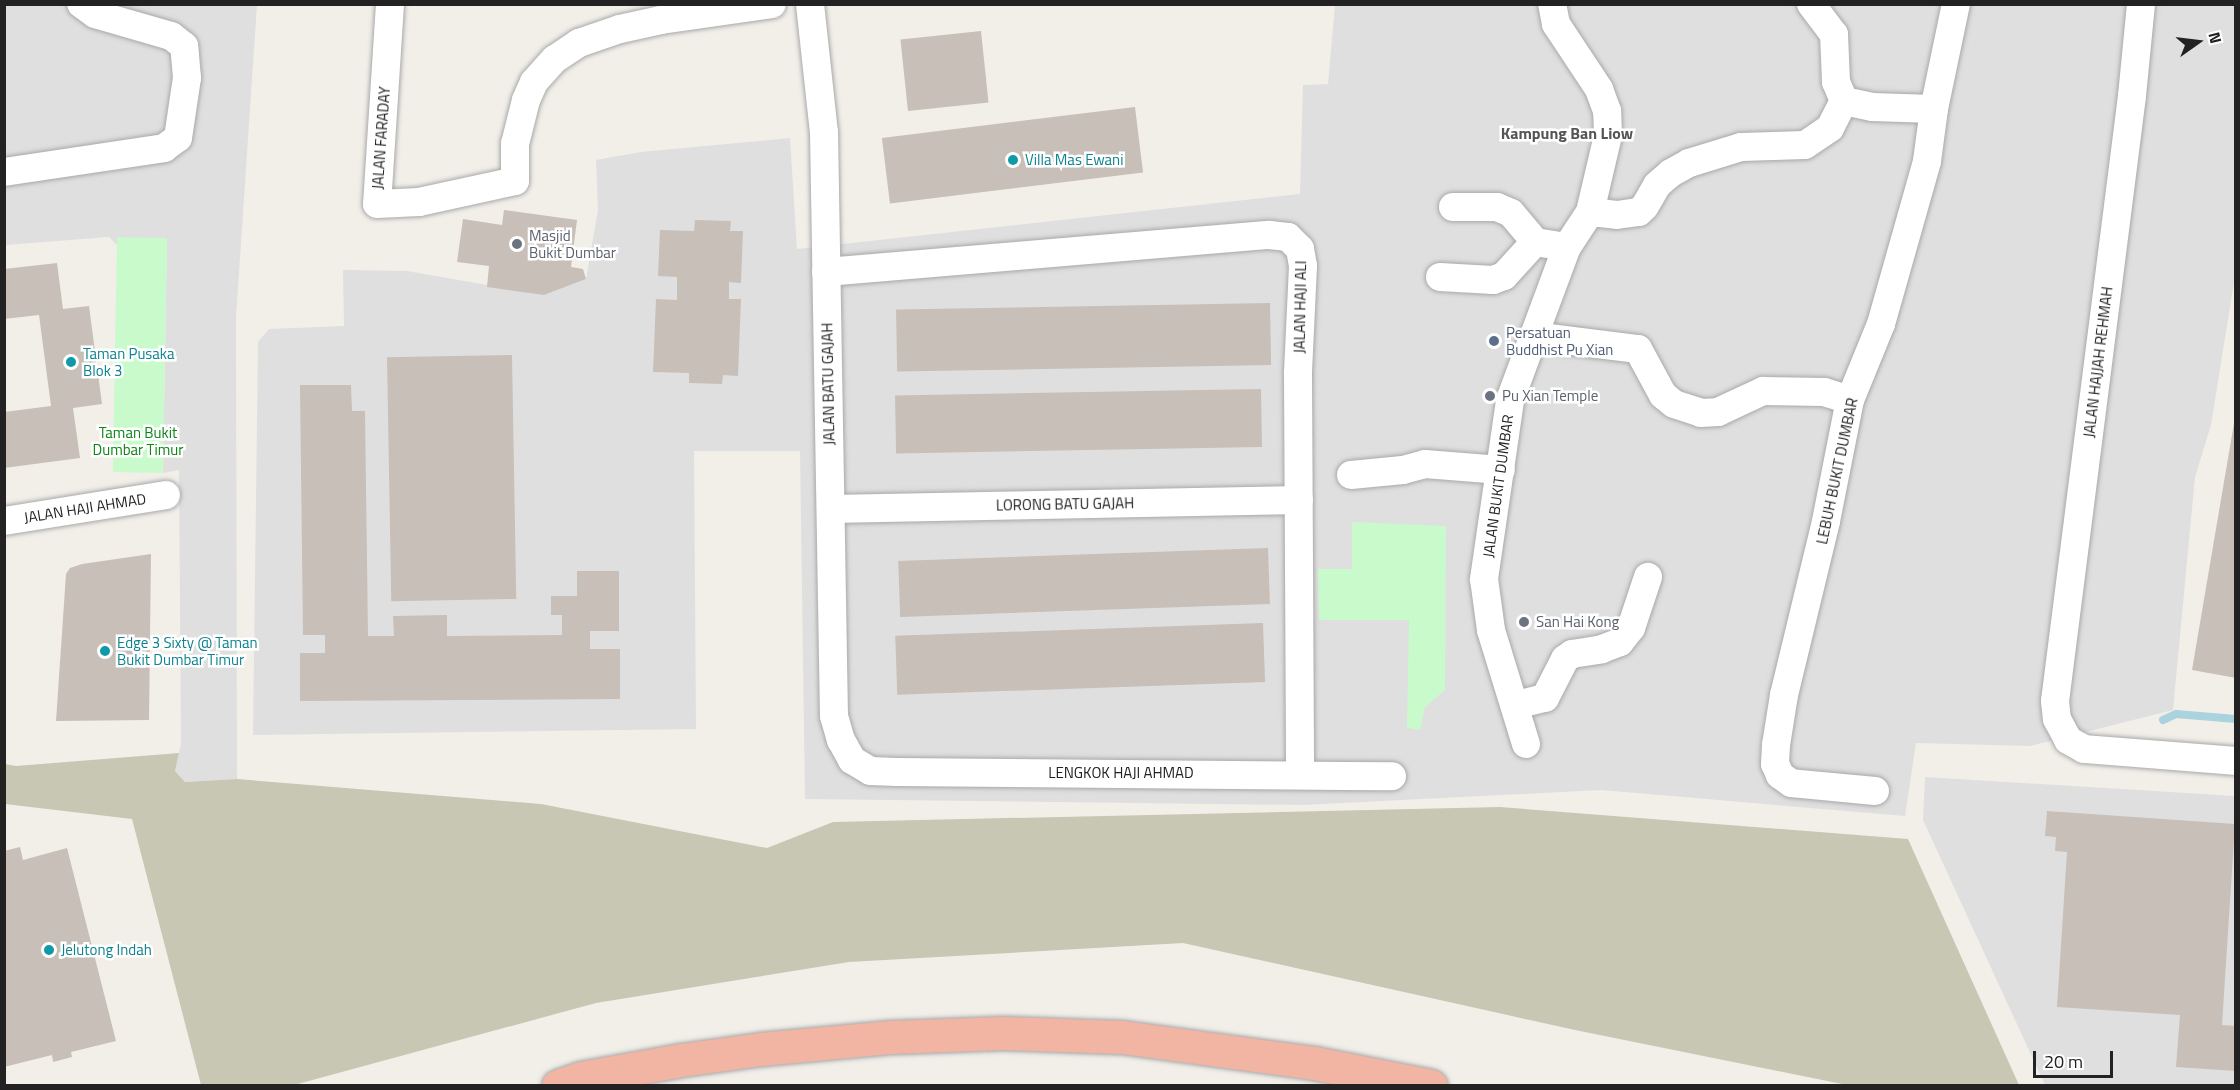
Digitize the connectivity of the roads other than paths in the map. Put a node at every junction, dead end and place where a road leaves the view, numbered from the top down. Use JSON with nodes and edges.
{"nodes":[{"id":1,"x":81,"y":4,"type":"edge"},
{"id":2,"x":390,"y":4,"type":"edge"},
{"id":3,"x":772,"y":4,"type":"edge"},
{"id":4,"x":810,"y":4,"type":"edge"},
{"id":5,"x":1552,"y":4,"type":"edge"},
{"id":6,"x":1811,"y":4,"type":"edge"},
{"id":7,"x":1956,"y":4,"type":"edge"},
{"id":8,"x":2141,"y":4,"type":"edge"},
{"id":9,"x":1844,"y":101,"type":"junction"},
{"id":10,"x":1935,"y":109,"type":"junction"},
{"id":11,"x":4,"y":172,"type":"edge"},
{"id":12,"x":1453,"y":207,"type":"dead end"},
{"id":13,"x":1590,"y":212,"type":"junction"},
{"id":14,"x":1535,"y":242,"type":"junction"},
{"id":15,"x":1567,"y":247,"type":"junction"},
{"id":16,"x":826,"y":272,"type":"junction"},
{"id":17,"x":1440,"y":277,"type":"dead end"},
{"id":18,"x":1533,"y":336,"type":"junction"},
{"id":19,"x":1850,"y":400,"type":"junction"},
{"id":20,"x":1501,"y":470,"type":"junction"},
{"id":21,"x":1351,"y":475,"type":"dead end"},
{"id":22,"x":166,"y":495,"type":"dead end"},
{"id":23,"x":1299,"y":500,"type":"junction"},
{"id":24,"x":831,"y":509,"type":"junction"},
{"id":25,"x":4,"y":521,"type":"edge"},
{"id":26,"x":1648,"y":577,"type":"dead end"},
{"id":27,"x":1516,"y":705,"type":"junction"},
{"id":28,"x":1526,"y":744,"type":"dead end"},
{"id":29,"x":852,"y":760,"type":"joint"},
{"id":30,"x":2235,"y":761,"type":"edge"},
{"id":31,"x":1300,"y":773,"type":"junction"},
{"id":32,"x":1392,"y":776,"type":"dead end"},
{"id":33,"x":1875,"y":791,"type":"dead end"},
{"id":34,"x":558,"y":1086,"type":"edge"},
{"id":35,"x":1431,"y":1086,"type":"edge"}],
"edges":[{"from":1,"to":11,"type":"street"},
{"from":2,"to":3,"type":"street","name":"JALAN FARADAY"},
{"from":4,"to":16,"type":"street","name":"JALAN BATU GAJAH"},
{"from":5,"to":13,"type":"street","name":"JALAN BUKIT DUMBAR"},
{"from":6,"to":9,"type":"street"},
{"from":7,"to":10,"type":"street","name":"LEBUH BUKIT DUMBAR"},
{"from":8,"to":30,"type":"street","name":"JALAN HAJJAH REHMAH"},
{"from":9,"to":10,"type":"street"},
{"from":9,"to":13,"type":"street"},
{"from":10,"to":19,"type":"street","name":"LEBUH BUKIT DUMBAR"},
{"from":12,"to":14,"type":"street"},
{"from":13,"to":15,"type":"street","name":"JALAN BUKIT DUMBAR"},
{"from":14,"to":15,"type":"street"},
{"from":14,"to":17,"type":"street"},
{"from":15,"to":18,"type":"street","name":"JALAN BUKIT DUMBAR"},
{"from":16,"to":23,"type":"street","name":"JALAN HAJI ALI"},
{"from":16,"to":24,"type":"street","name":"JALAN BATU GAJAH"},
{"from":18,"to":19,"type":"street"},
{"from":18,"to":20,"type":"street","name":"JALAN BUKIT DUMBAR"},
{"from":19,"to":33,"type":"street","name":"LEBUH BUKIT DUMBAR"},
{"from":20,"to":21,"type":"street"},
{"from":20,"to":27,"type":"street","name":"JALAN BUKIT DUMBAR"},
{"from":22,"to":25,"type":"street","name":"JALAN HAJI AHMAD"},
{"from":23,"to":24,"type":"street","name":"LORONG BATU GAJAH"},
{"from":23,"to":31,"type":"street","name":"JALAN HAJI ALI"},
{"from":24,"to":29,"type":"street","name":"JALAN BATU GAJAH"},
{"from":26,"to":27,"type":"street"},
{"from":27,"to":28,"type":"street","name":"JALAN BUKIT DUMBAR"},
{"from":29,"to":31,"type":"street","name":"LENGKOK HAJI AHMAD"},
{"from":31,"to":32,"type":"street","name":"LENGKOK HAJI AHMAD"},
{"from":34,"to":35,"type":"highway"}]}
